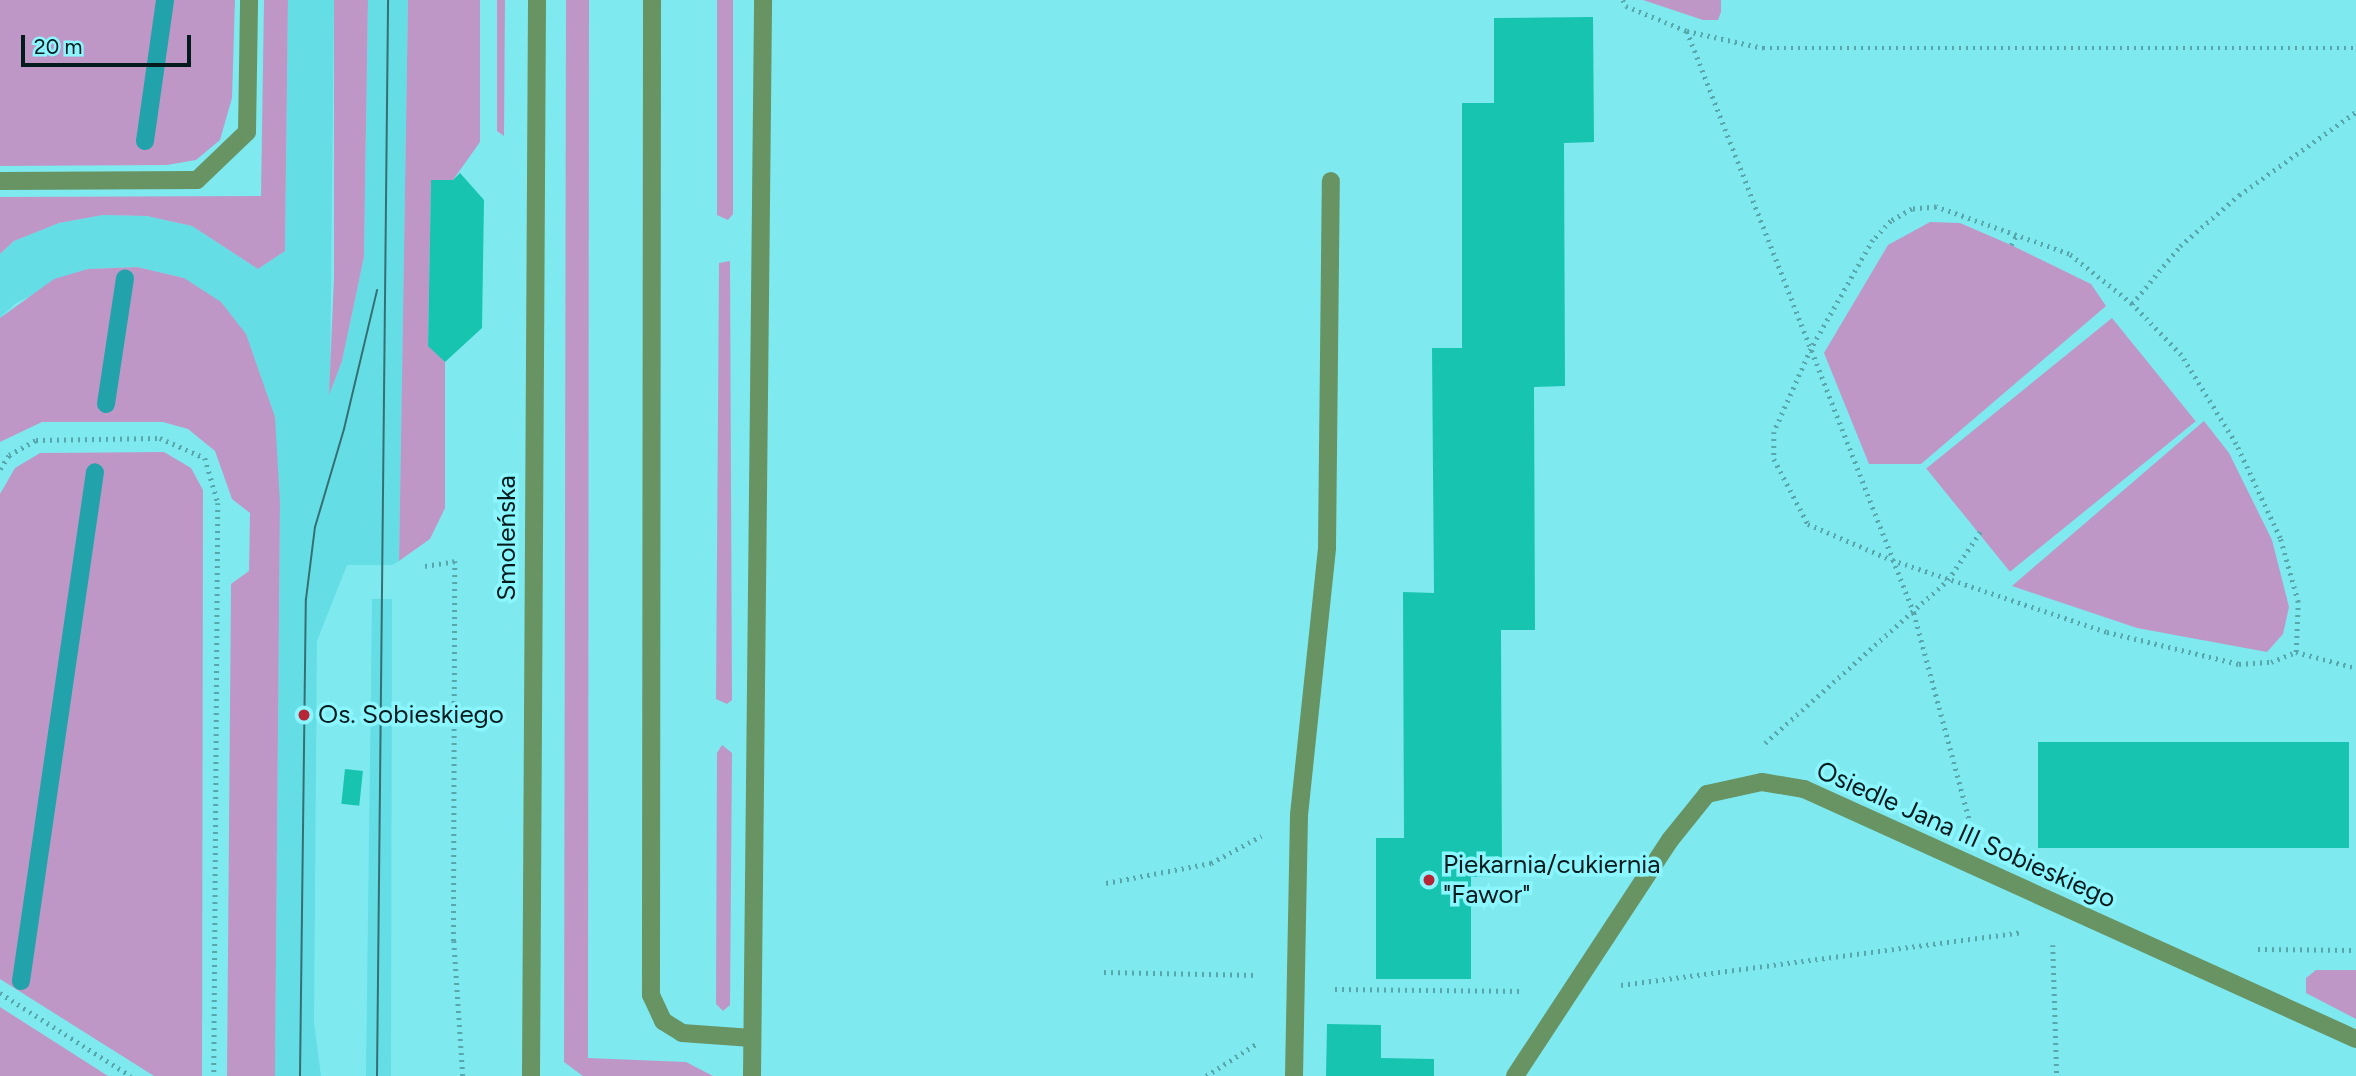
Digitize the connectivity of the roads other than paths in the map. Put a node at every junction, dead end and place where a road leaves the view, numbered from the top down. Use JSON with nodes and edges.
{"nodes":[{"id":1,"x":249,"y":0,"type":"edge"},
{"id":2,"x":537,"y":0,"type":"edge"},
{"id":3,"x":652,"y":0,"type":"edge"},
{"id":4,"x":763,"y":0,"type":"edge"},
{"id":5,"x":0,"y":181,"type":"edge"},
{"id":6,"x":1331,"y":181,"type":"dead end"},
{"id":7,"x":752,"y":1038,"type":"junction"},
{"id":8,"x":2356,"y":1039,"type":"edge"},
{"id":9,"x":531,"y":1076,"type":"edge"},
{"id":10,"x":752,"y":1076,"type":"edge"},
{"id":11,"x":1294,"y":1076,"type":"edge"},
{"id":12,"x":1515,"y":1076,"type":"edge"}],
"edges":[{"from":1,"to":5,"type":"street"},
{"from":2,"to":9,"type":"street","name":"Smoleńska"},
{"from":3,"to":7,"type":"street"},
{"from":4,"to":7,"type":"street"},
{"from":6,"to":11,"type":"street"},
{"from":7,"to":10,"type":"street"},
{"from":8,"to":12,"type":"street","name":"Osiedle Jana III Sobieskiego"}]}
